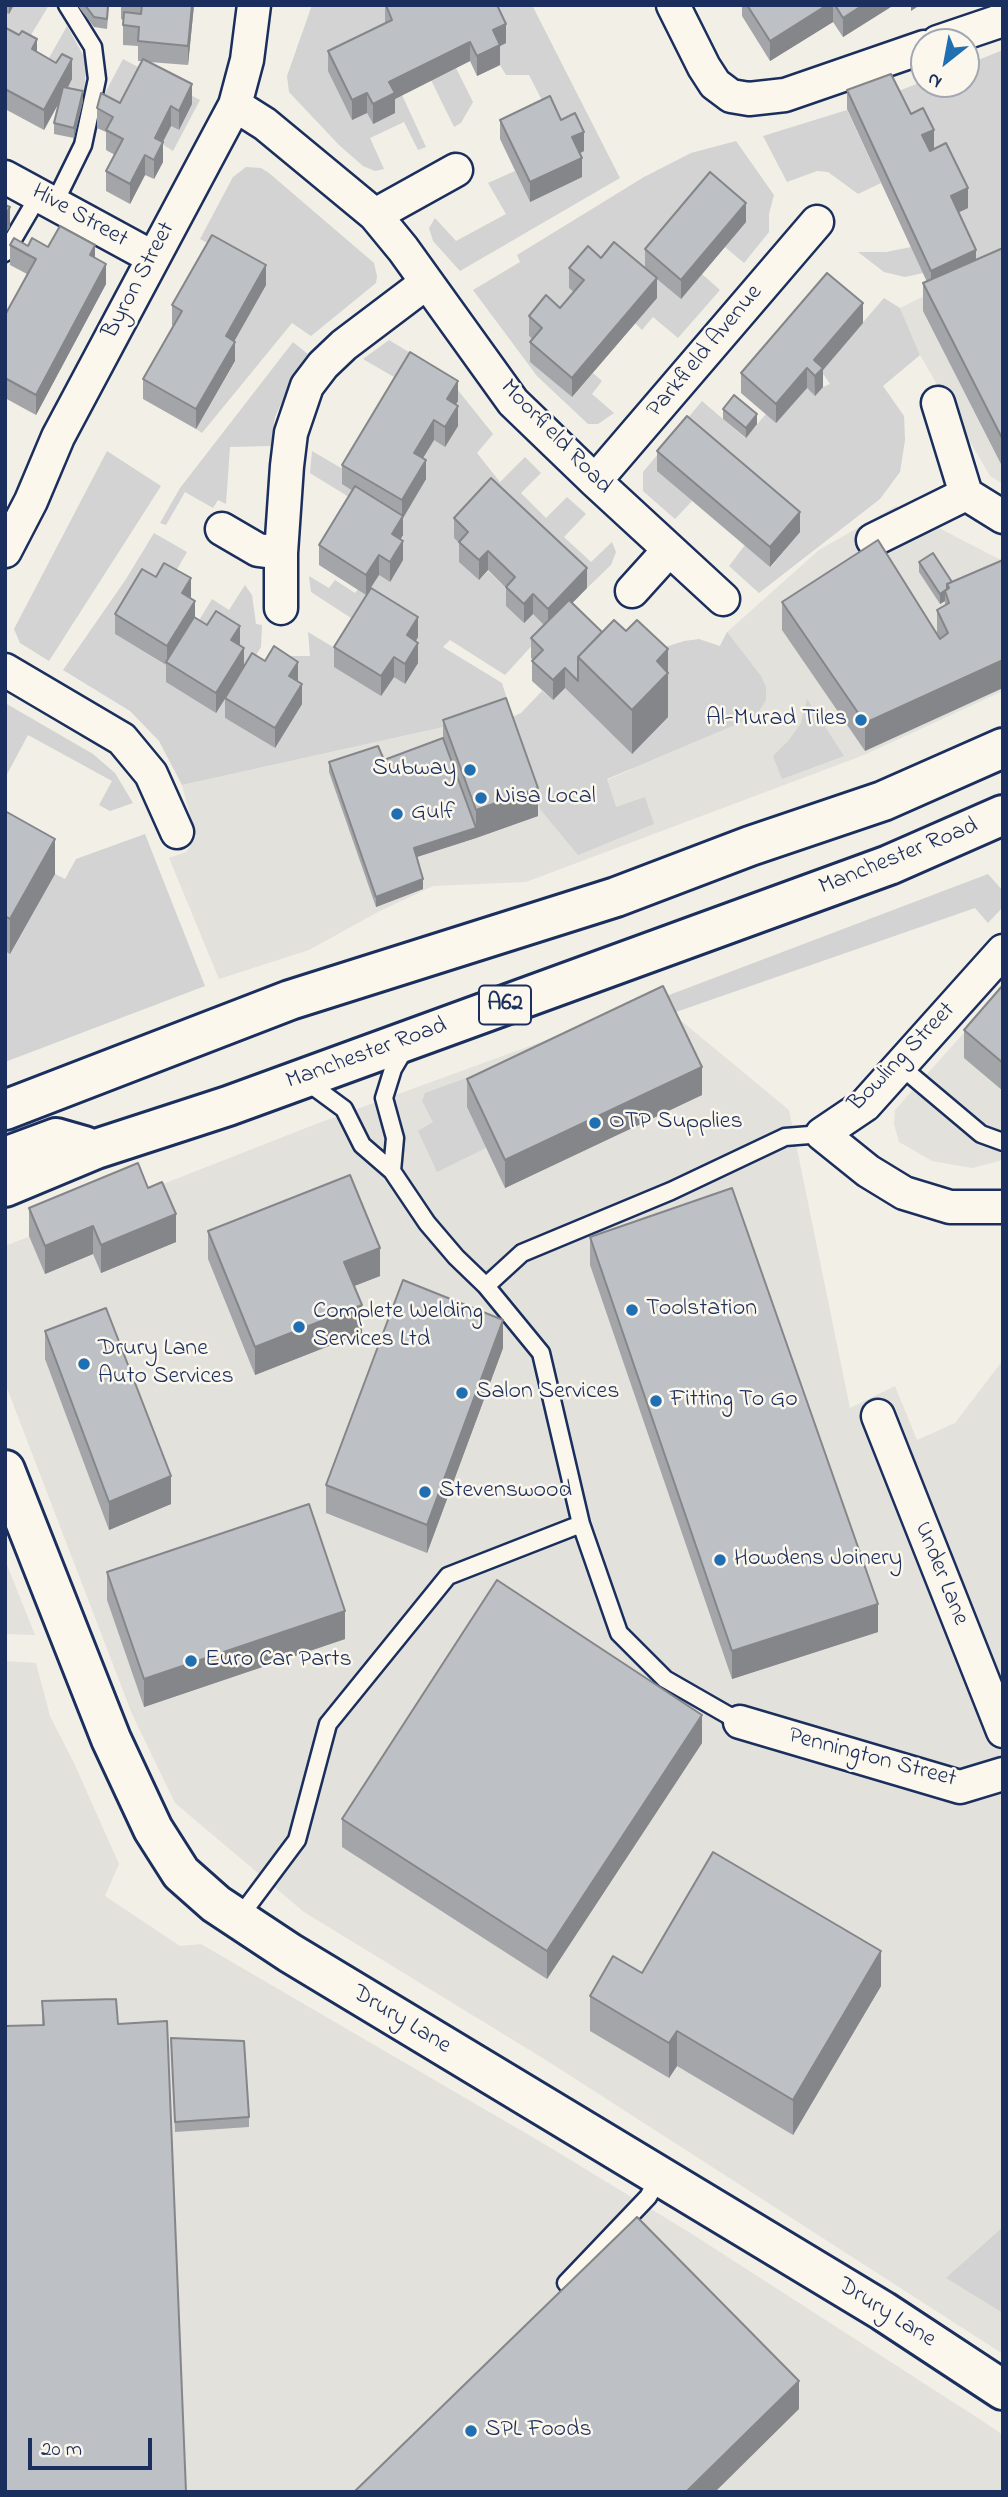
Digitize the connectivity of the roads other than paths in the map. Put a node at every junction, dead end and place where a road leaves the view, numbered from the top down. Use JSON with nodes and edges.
{"nodes":[{"id":1,"x":67,"y":5,"type":"edge"},
{"id":2,"x":254,"y":5,"type":"edge"},
{"id":3,"x":673,"y":5,"type":"edge"},
{"id":4,"x":1003,"y":20,"type":"edge"},
{"id":5,"x":979,"y":28,"type":"edge"},
{"id":6,"x":910,"y":52,"type":"edge"},
{"id":7,"x":235,"y":105,"type":"junction"},
{"id":8,"x":456,"y":170,"type":"dead end"},
{"id":9,"x":5,"y":177,"type":"edge"},
{"id":10,"x":46,"y":200,"type":"junction"},
{"id":11,"x":375,"y":215,"type":"junction"},
{"id":12,"x":817,"y":222,"type":"dead end"},
{"id":13,"x":5,"y":253,"type":"edge"},
{"id":14,"x":152,"y":257,"type":"junction"},
{"id":15,"x":426,"y":283,"type":"junction"},
{"id":16,"x":938,"y":403,"type":"dead end"},
{"id":17,"x":595,"y":481,"type":"junction"},
{"id":18,"x":967,"y":495,"type":"junction"},
{"id":19,"x":1003,"y":517,"type":"edge"},
{"id":20,"x":222,"y":529,"type":"dead end"},
{"id":21,"x":873,"y":540,"type":"edge"},
{"id":22,"x":669,"y":550,"type":"junction"},
{"id":23,"x":5,"y":551,"type":"edge"},
{"id":24,"x":281,"y":553,"type":"junction"},
{"id":25,"x":632,"y":591,"type":"dead end"},
{"id":26,"x":723,"y":599,"type":"dead end"},
{"id":27,"x":281,"y":608,"type":"dead end"},
{"id":28,"x":5,"y":670,"type":"edge"},
{"id":29,"x":1003,"y":748,"type":"edge"},
{"id":30,"x":1003,"y":815,"type":"edge"},
{"id":31,"x":177,"y":832,"type":"dead end"},
{"id":32,"x":1003,"y":951,"type":"edge"},
{"id":33,"x":410,"y":1040,"type":"junction"},
{"id":34,"x":899,"y":1065,"type":"junction"},
{"id":35,"x":304,"y":1079,"type":"junction"},
{"id":36,"x":5,"y":1110,"type":"edge"},
{"id":37,"x":822,"y":1134,"type":"junction"},
{"id":38,"x":1003,"y":1142,"type":"edge"},
{"id":39,"x":96,"y":1149,"type":"junction"},
{"id":40,"x":5,"y":1157,"type":"edge"},
{"id":41,"x":392,"y":1171,"type":"junction"},
{"id":42,"x":5,"y":1187,"type":"edge"},
{"id":43,"x":1003,"y":1207,"type":"edge"},
{"id":44,"x":486,"y":1286,"type":"junction"},
{"id":45,"x":878,"y":1416,"type":"dead end"},
{"id":46,"x":5,"y":1470,"type":"edge"},
{"id":47,"x":581,"y":1524,"type":"junction"},
{"id":48,"x":740,"y":1722,"type":"joint"},
{"id":49,"x":1003,"y":1731,"type":"edge"},
{"id":50,"x":1003,"y":1774,"type":"edge"},
{"id":51,"x":238,"y":1919,"type":"junction"},
{"id":52,"x":660,"y":2176,"type":"junction"},
{"id":53,"x":566,"y":2283,"type":"edge"},
{"id":54,"x":1003,"y":2390,"type":"edge"}],
"edges":[{"from":1,"to":10,"type":"lane"},
{"from":2,"to":7,"type":"street","name":"Byron Street"},
{"from":3,"to":6,"type":"street"},
{"from":4,"to":5,"type":"street"},
{"from":7,"to":11,"type":"street","name":"Moorfield Road"},
{"from":7,"to":14,"type":"street","name":"Byron Street"},
{"from":8,"to":11,"type":"street"},
{"from":9,"to":10,"type":"street","name":"Hive Street"},
{"from":10,"to":13,"type":"lane"},
{"from":10,"to":14,"type":"street","name":"Hive Street"},
{"from":11,"to":15,"type":"street","name":"Moorfield Road"},
{"from":12,"to":17,"type":"street","name":"Parkfield Avenue"},
{"from":14,"to":23,"type":"street","name":"Byron Street"},
{"from":15,"to":17,"type":"street","name":"Moorfield Road"},
{"from":15,"to":24,"type":"street"},
{"from":16,"to":18,"type":"street"},
{"from":17,"to":22,"type":"street","name":"Moorfield Road"},
{"from":18,"to":19,"type":"street"},
{"from":18,"to":21,"type":"street"},
{"from":20,"to":24,"type":"street"},
{"from":22,"to":25,"type":"street"},
{"from":22,"to":26,"type":"street","name":"Moorfield Road"},
{"from":24,"to":27,"type":"street"},
{"from":28,"to":31,"type":"street"},
{"from":29,"to":36,"type":"main road"},
{"from":30,"to":33,"type":"main road","name":"Manchester Road","number":"A62"},
{"from":32,"to":34,"type":"street","name":"Bowling Street"},
{"from":33,"to":35,"type":"main road","name":"Manchester Road","number":"A62"},
{"from":33,"to":41,"type":"lane"},
{"from":34,"to":37,"type":"street","name":"Bowling Street"},
{"from":34,"to":38,"type":"lane"},
{"from":35,"to":39,"type":"main road","name":"Manchester Road","number":"A62"},
{"from":35,"to":41,"type":"lane"},
{"from":37,"to":43,"type":"street"},
{"from":37,"to":44,"type":"lane"},
{"from":39,"to":40,"type":"main road"},
{"from":39,"to":42,"type":"main road","name":"Manchester Road","number":"A62"},
{"from":41,"to":44,"type":"lane"},
{"from":44,"to":47,"type":"lane"},
{"from":45,"to":49,"type":"street","name":"Under Lane"},
{"from":46,"to":51,"type":"main road","name":"Drury Lane"},
{"from":47,"to":48,"type":"lane"},
{"from":47,"to":51,"type":"lane"},
{"from":48,"to":50,"type":"street","name":"Pennington Street"},
{"from":51,"to":52,"type":"main road","name":"Drury Lane"},
{"from":52,"to":53,"type":"lane"},
{"from":52,"to":54,"type":"main road","name":"Drury Lane"}]}
